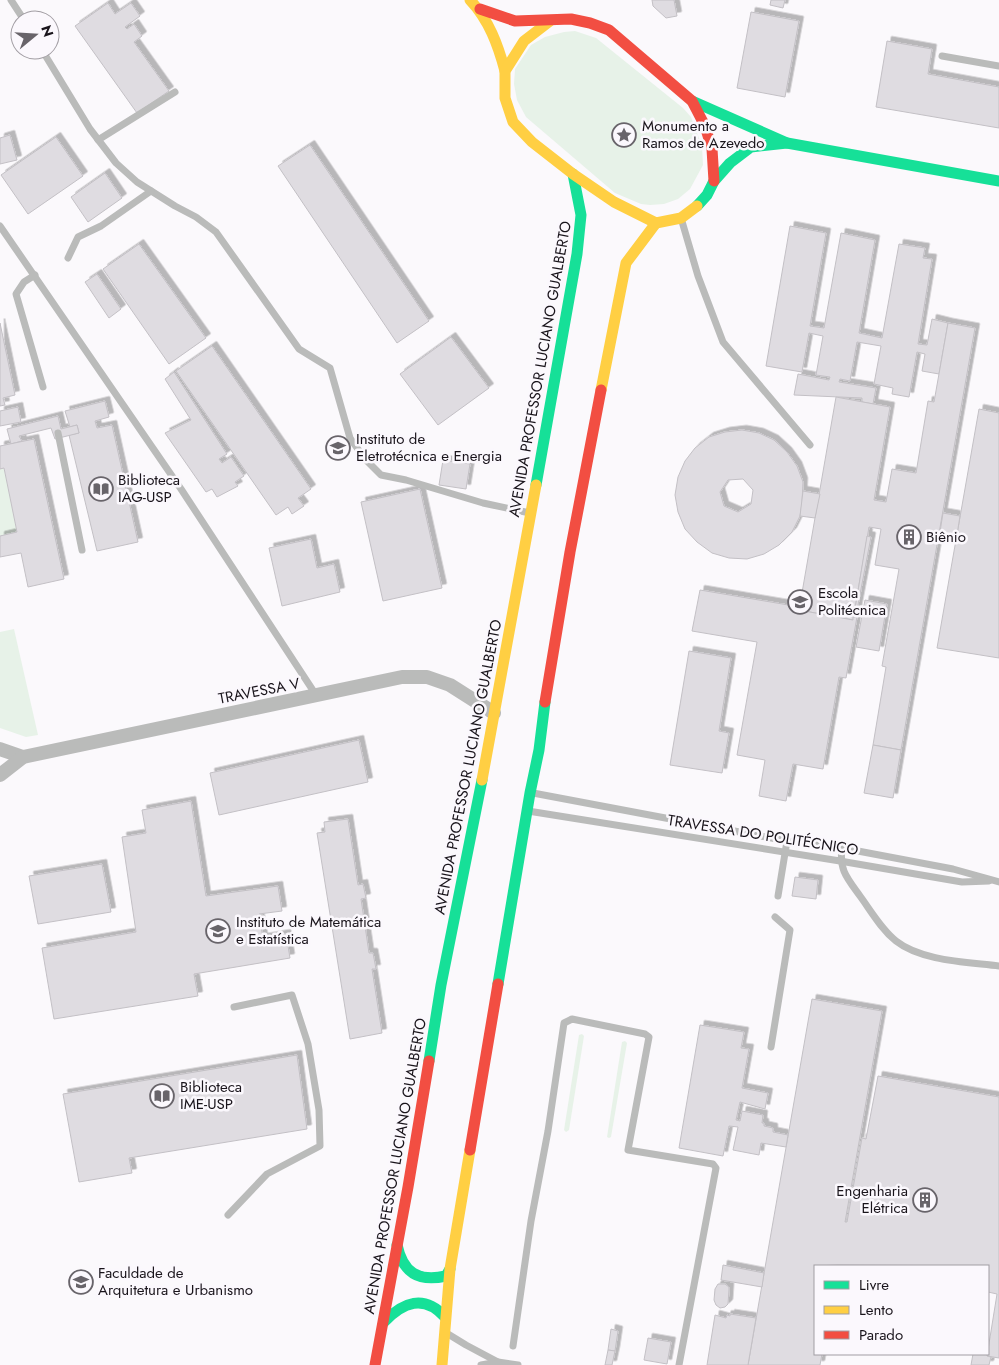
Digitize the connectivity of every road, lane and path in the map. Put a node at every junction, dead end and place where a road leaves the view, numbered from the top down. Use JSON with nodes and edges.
{"nodes":[{"id":1,"x":470,"y":0,"type":"edge"},
{"id":2,"x":480,"y":9,"type":"junction"},
{"id":3,"x":550,"y":21,"type":"junction"},
{"id":4,"x":942,"y":56,"type":"dead end"},
{"id":5,"x":48,"y":60,"type":"edge"},
{"id":6,"x":999,"y":66,"type":"edge"},
{"id":7,"x":505,"y":71,"type":"junction"},
{"id":8,"x":175,"y":92,"type":"dead end"},
{"id":9,"x":692,"y":101,"type":"junction"},
{"id":10,"x":98,"y":140,"type":"junction"},
{"id":11,"x":787,"y":143,"type":"junction"},
{"id":12,"x":573,"y":174,"type":"junction"},
{"id":13,"x":714,"y":181,"type":"junction"},
{"id":14,"x":999,"y":181,"type":"edge"},
{"id":15,"x":151,"y":191,"type":"junction"},
{"id":16,"x":681,"y":218,"type":"junction"},
{"id":17,"x":656,"y":223,"type":"junction"},
{"id":18,"x":0,"y":226,"type":"edge"},
{"id":19,"x":68,"y":258,"type":"dead end"},
{"id":20,"x":35,"y":275,"type":"junction"},
{"id":21,"x":43,"y":387,"type":"dead end"},
{"id":22,"x":58,"y":432,"type":"dead end"},
{"id":23,"x":810,"y":445,"type":"dead end"},
{"id":24,"x":530,"y":514,"type":"junction"},
{"id":25,"x":82,"y":550,"type":"dead end"},
{"id":26,"x":316,"y":696,"type":"junction"},
{"id":27,"x":494,"y":713,"type":"junction"},
{"id":28,"x":0,"y":749,"type":"edge"},
{"id":29,"x":23,"y":757,"type":"junction"},
{"id":30,"x":0,"y":775,"type":"edge"},
{"id":31,"x":530,"y":793,"type":"junction"},
{"id":32,"x":527,"y":811,"type":"junction"},
{"id":33,"x":788,"y":841,"type":"junction"},
{"id":34,"x":842,"y":848,"type":"junction"},
{"id":35,"x":786,"y":852,"type":"junction"},
{"id":36,"x":840,"y":860,"type":"junction"},
{"id":37,"x":997,"y":882,"type":"edge"},
{"id":38,"x":778,"y":896,"type":"dead end"},
{"id":39,"x":775,"y":917,"type":"dead end"},
{"id":40,"x":999,"y":966,"type":"edge"},
{"id":41,"x":234,"y":1007,"type":"dead end"},
{"id":42,"x":770,"y":1047,"type":"dead end"},
{"id":43,"x":228,"y":1215,"type":"dead end"},
{"id":44,"x":397,"y":1245,"type":"junction"},
{"id":45,"x":450,"y":1269,"type":"junction"},
{"id":46,"x":445,"y":1317,"type":"junction"},
{"id":47,"x":384,"y":1322,"type":"junction"},
{"id":48,"x":445,"y":1332,"type":"junction"},
{"id":49,"x":513,"y":1346,"type":"dead end"},
{"id":50,"x":498,"y":1362,"type":"junction"},
{"id":51,"x":375,"y":1365,"type":"edge"},
{"id":52,"x":442,"y":1365,"type":"edge"},
{"id":53,"x":481,"y":1365,"type":"edge"},
{"id":54,"x":518,"y":1365,"type":"edge"},
{"id":55,"x":679,"y":1365,"type":"edge"}],
"edges":[{"from":1,"to":2,"type":"street"},
{"from":2,"to":3,"type":"street"},
{"from":2,"to":7,"type":"street"},
{"from":3,"to":7,"type":"street"},
{"from":3,"to":9,"type":"street"},
{"from":4,"to":6,"type":"lane"},
{"from":5,"to":10,"type":"lane"},
{"from":7,"to":12,"type":"street"},
{"from":8,"to":10,"type":"lane"},
{"from":9,"to":11,"type":"street"},
{"from":9,"to":13,"type":"street"},
{"from":10,"to":15,"type":"lane"},
{"from":11,"to":13,"type":"street"},
{"from":11,"to":14,"type":"street"},
{"from":12,"to":17,"type":"street"},
{"from":12,"to":24,"type":"street","name":"AVENIDA PROFESSOR LUCIANO GUALBERTO"},
{"from":13,"to":16,"type":"street"},
{"from":15,"to":19,"type":"lane"},
{"from":15,"to":24,"type":"lane"},
{"from":16,"to":17,"type":"street"},
{"from":16,"to":23,"type":"lane"},
{"from":17,"to":31,"type":"street"},
{"from":18,"to":20,"type":"lane"},
{"from":20,"to":21,"type":"lane"},
{"from":20,"to":26,"type":"lane"},
{"from":22,"to":25,"type":"lane"},
{"from":24,"to":27,"type":"street","name":"AVENIDA PROFESSOR LUCIANO GUALBERTO"},
{"from":26,"to":27,"type":"street","name":"TRAVESSA V"},
{"from":26,"to":29,"type":"street","name":"TRAVESSA V"},
{"from":27,"to":44,"type":"street","name":"AVENIDA PROFESSOR LUCIANO GUALBERTO"},
{"from":28,"to":29,"type":"street"},
{"from":29,"to":30,"type":"street","name":"TRAVESSA V"},
{"from":31,"to":32,"type":"street"},
{"from":31,"to":33,"type":"lane","name":"TRAVESSA DO POLITÉCNICO"},
{"from":32,"to":35,"type":"lane","name":"TRAVESSA DO POLITÉCNICO"},
{"from":32,"to":45,"type":"street"},
{"from":33,"to":34,"type":"lane","name":"TRAVESSA DO POLITÉCNICO"},
{"from":33,"to":35,"type":"lane"},
{"from":34,"to":36,"type":"lane"},
{"from":34,"to":37,"type":"lane","name":"TRAVESSA DO POLITÉCNICO"},
{"from":35,"to":36,"type":"lane","name":"TRAVESSA DO POLITÉCNICO"},
{"from":35,"to":38,"type":"lane"},
{"from":36,"to":37,"type":"lane","name":"TRAVESSA DO POLITÉCNICO"},
{"from":36,"to":40,"type":"lane"},
{"from":39,"to":42,"type":"lane"},
{"from":41,"to":43,"type":"lane"},
{"from":44,"to":45,"type":"street"},
{"from":44,"to":47,"type":"street","name":"AVENIDA PROFESSOR LUCIANO GUALBERTO"},
{"from":45,"to":46,"type":"street"},
{"from":46,"to":47,"type":"street"},
{"from":46,"to":48,"type":"street"},
{"from":47,"to":51,"type":"street","name":"AVENIDA PROFESSOR LUCIANO GUALBERTO"},
{"from":48,"to":50,"type":"lane"},
{"from":48,"to":52,"type":"street"},
{"from":49,"to":55,"type":"lane"},
{"from":50,"to":53,"type":"lane"},
{"from":50,"to":54,"type":"lane"}]}
